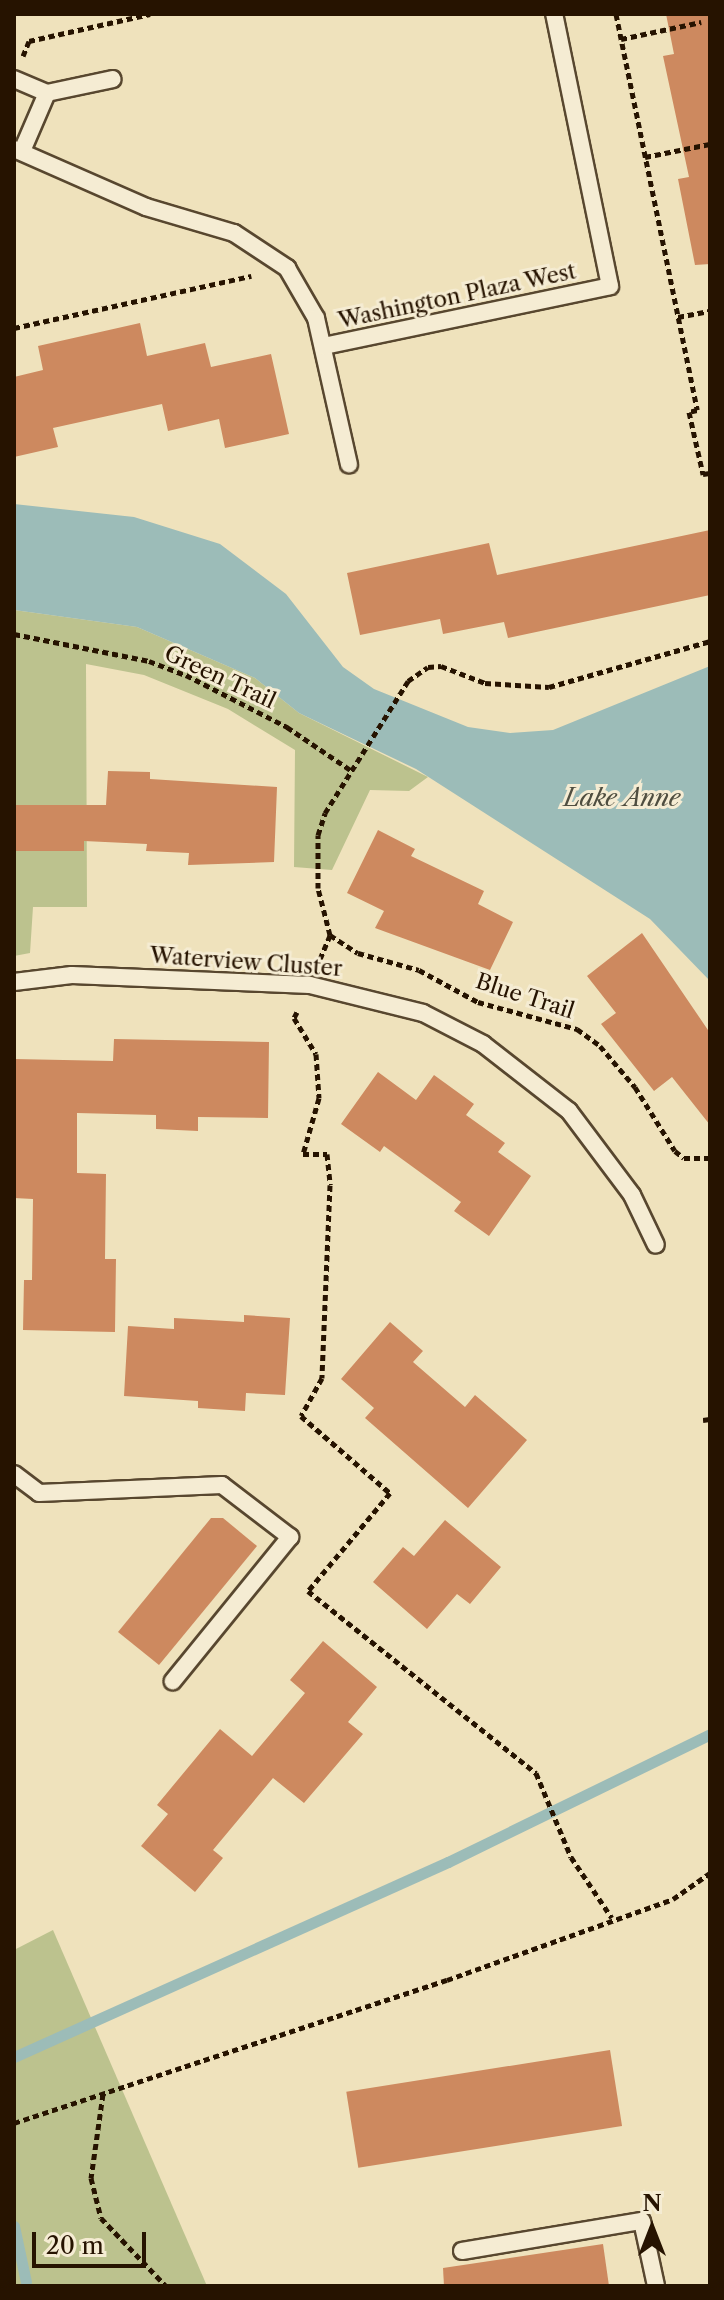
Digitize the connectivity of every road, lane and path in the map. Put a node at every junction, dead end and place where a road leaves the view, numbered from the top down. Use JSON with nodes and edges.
{"nodes":[{"id":1,"x":150,"y":14,"type":"edge"},
{"id":2,"x":554,"y":14,"type":"edge"},
{"id":3,"x":616,"y":14,"type":"edge"},
{"id":4,"x":701,"y":22,"type":"dead end"},
{"id":5,"x":621,"y":39,"type":"junction"},
{"id":6,"x":29,"y":41,"type":"dead end"},
{"id":7,"x":14,"y":79,"type":"edge"},
{"id":8,"x":113,"y":79,"type":"dead end"},
{"id":9,"x":47,"y":93,"type":"junction"},
{"id":10,"x":710,"y":144,"type":"edge"},
{"id":11,"x":18,"y":150,"type":"edge"},
{"id":12,"x":645,"y":157,"type":"junction"},
{"id":13,"x":287,"y":268,"type":"junction"},
{"id":14,"x":710,"y":311,"type":"edge"},
{"id":15,"x":678,"y":317,"type":"junction"},
{"id":16,"x":14,"y":328,"type":"edge"},
{"id":17,"x":324,"y":346,"type":"junction"},
{"id":18,"x":349,"y":464,"type":"dead end"},
{"id":19,"x":710,"y":473,"type":"edge"},
{"id":20,"x":14,"y":634,"type":"edge"},
{"id":21,"x":710,"y":641,"type":"edge"},
{"id":22,"x":352,"y":771,"type":"junction"},
{"id":23,"x":330,"y":935,"type":"junction"},
{"id":24,"x":14,"y":982,"type":"edge"},
{"id":25,"x":310,"y":985,"type":"junction"},
{"id":26,"x":710,"y":1158,"type":"edge"},
{"id":27,"x":656,"y":1245,"type":"dead end"},
{"id":28,"x":14,"y":1474,"type":"edge"},
{"id":29,"x":173,"y":1681,"type":"dead end"},
{"id":30,"x":710,"y":1873,"type":"edge"},
{"id":31,"x":612,"y":1918,"type":"junction"},
{"id":32,"x":103,"y":2094,"type":"junction"},
{"id":33,"x":14,"y":2123,"type":"edge"},
{"id":34,"x":462,"y":2251,"type":"dead end"},
{"id":35,"x":166,"y":2286,"type":"edge"},
{"id":36,"x":656,"y":2286,"type":"edge"}],
"edges":[{"from":1,"to":6,"type":"path"},
{"from":2,"to":17,"type":"lane","name":"Washington Plaza West"},
{"from":3,"to":5,"type":"path"},
{"from":4,"to":5,"type":"path"},
{"from":5,"to":12,"type":"path"},
{"from":7,"to":9,"type":"lane"},
{"from":8,"to":9,"type":"lane"},
{"from":9,"to":11,"type":"lane"},
{"from":10,"to":12,"type":"path"},
{"from":11,"to":13,"type":"lane","name":"Washington Plaza West"},
{"from":12,"to":15,"type":"path"},
{"from":13,"to":16,"type":"path"},
{"from":13,"to":17,"type":"lane","name":"Washington Plaza West"},
{"from":14,"to":15,"type":"path"},
{"from":15,"to":19,"type":"path"},
{"from":17,"to":18,"type":"lane","name":"Washington Plaza West"},
{"from":20,"to":22,"type":"path","name":"Green Trail"},
{"from":21,"to":22,"type":"path"},
{"from":22,"to":23,"type":"path"},
{"from":23,"to":25,"type":"path"},
{"from":23,"to":26,"type":"path","name":"Blue Trail"},
{"from":24,"to":25,"type":"lane","name":"Waterview Cluster"},
{"from":25,"to":27,"type":"lane","name":"Waterview Cluster"},
{"from":25,"to":31,"type":"path"},
{"from":28,"to":29,"type":"lane"},
{"from":30,"to":31,"type":"path"},
{"from":31,"to":32,"type":"path"},
{"from":32,"to":33,"type":"path"},
{"from":32,"to":35,"type":"path"},
{"from":34,"to":36,"type":"lane"}]}
